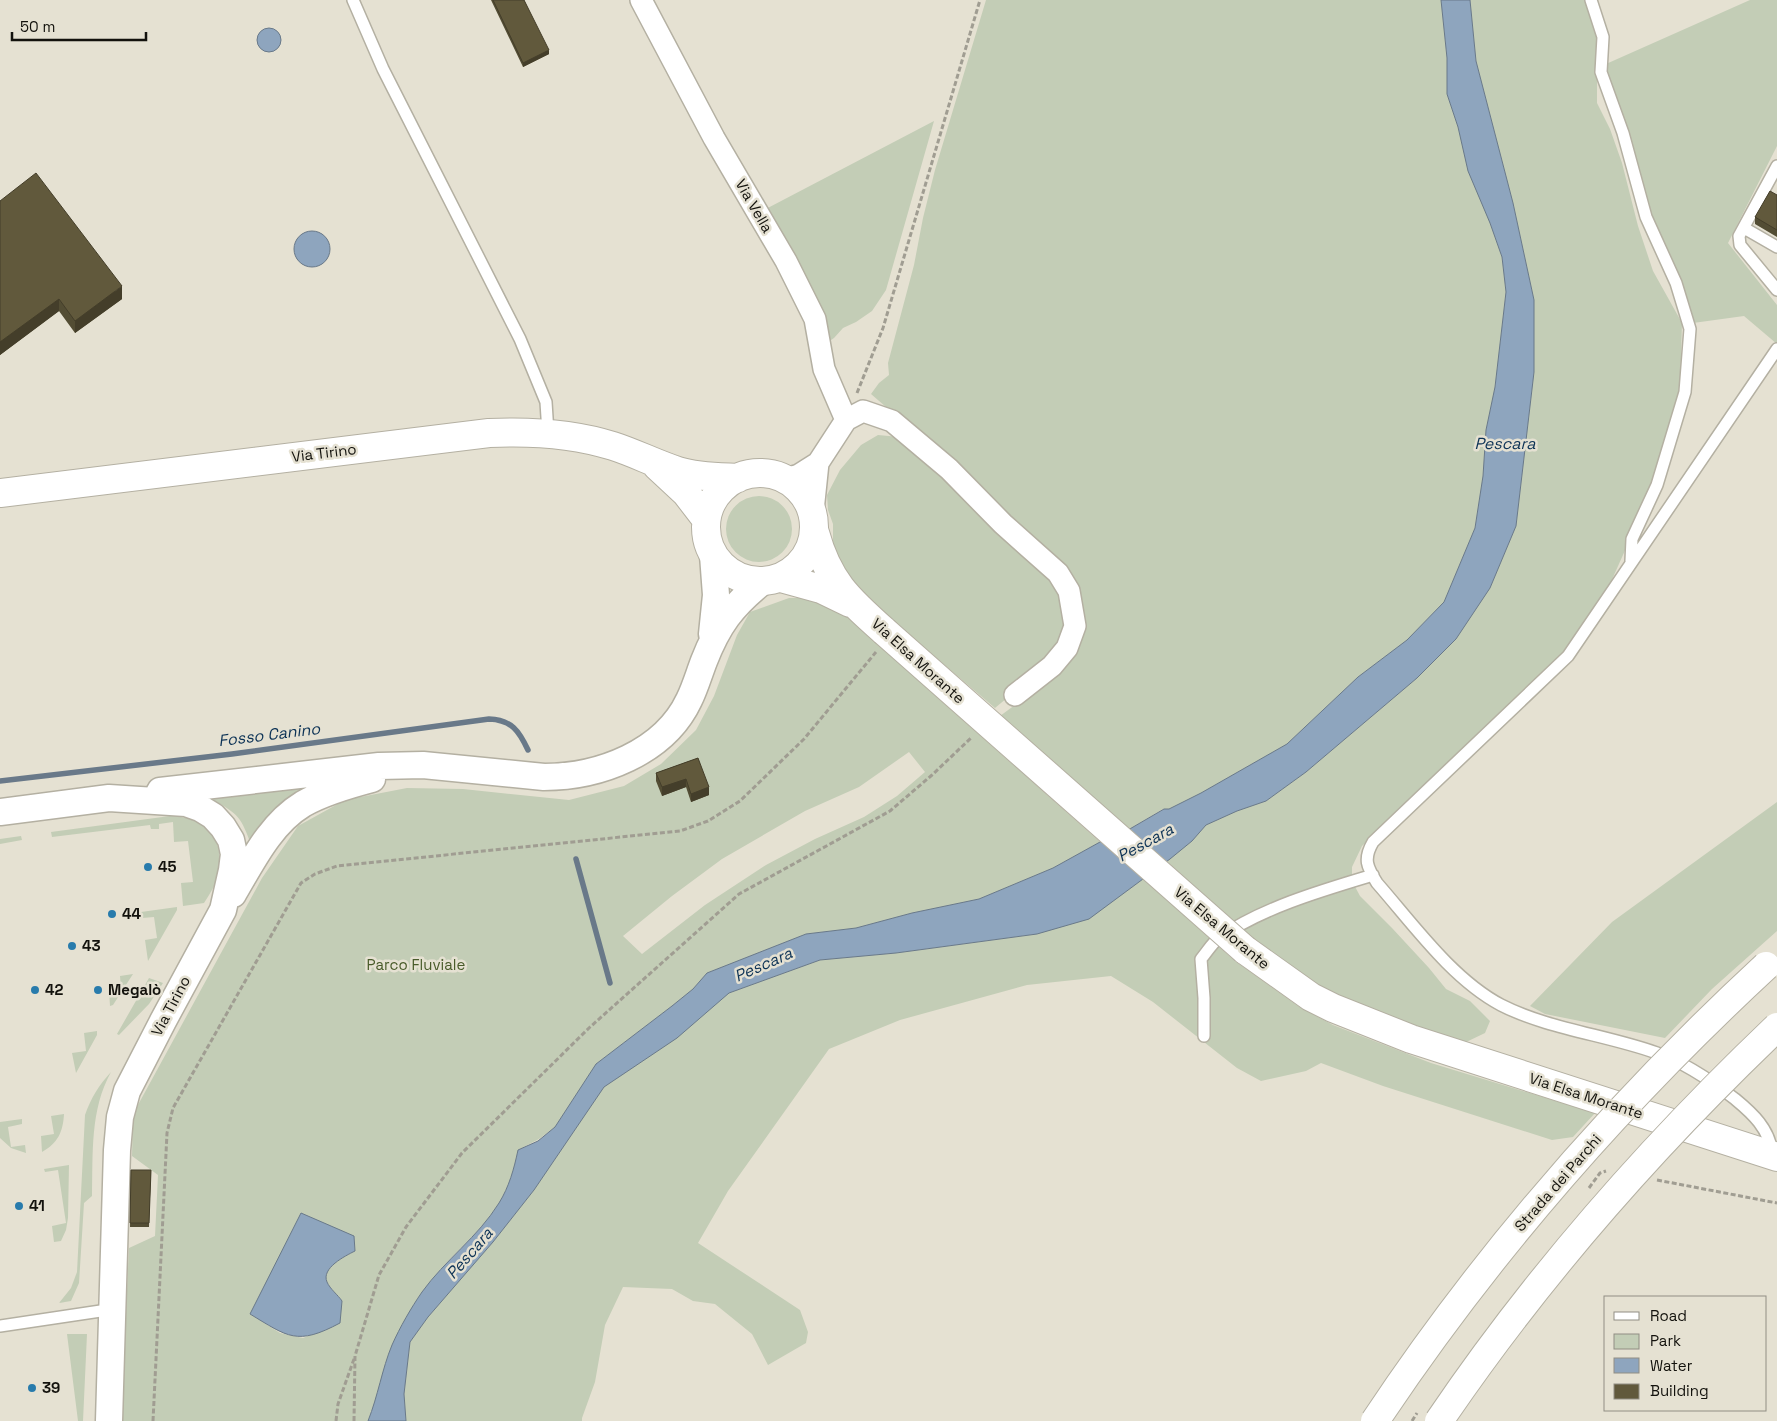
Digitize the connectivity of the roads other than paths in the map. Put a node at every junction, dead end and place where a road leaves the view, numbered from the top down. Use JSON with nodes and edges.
{"nodes":[{"id":1,"x":353,"y":0,"type":"edge"},
{"id":2,"x":641,"y":0,"type":"edge"},
{"id":3,"x":1591,"y":0,"type":"edge"},
{"id":4,"x":1777,"y":166,"type":"edge"},
{"id":5,"x":1744,"y":228,"type":"junction"},
{"id":6,"x":1777,"y":247,"type":"edge"},
{"id":7,"x":1777,"y":290,"type":"edge"},
{"id":8,"x":1777,"y":349,"type":"edge"},
{"id":9,"x":846,"y":420,"type":"junction"},
{"id":10,"x":548,"y":433,"type":"junction"},
{"id":11,"x":645,"y":458,"type":"junction"},
{"id":12,"x":818,"y":463,"type":"junction"},
{"id":13,"x":738,"y":478,"type":"junction"},
{"id":14,"x":786,"y":479,"type":"junction"},
{"id":15,"x":0,"y":493,"type":"edge"},
{"id":16,"x":706,"y":519,"type":"junction"},
{"id":17,"x":814,"y":522,"type":"junction"},
{"id":18,"x":713,"y":555,"type":"junction"},
{"id":19,"x":1631,"y":563,"type":"junction"},
{"id":20,"x":771,"y":580,"type":"junction"},
{"id":21,"x":858,"y":607,"type":"junction"},
{"id":22,"x":705,"y":659,"type":"junction"},
{"id":23,"x":1015,"y":695,"type":"dead end"},
{"id":24,"x":423,"y":765,"type":"junction"},
{"id":25,"x":110,"y":798,"type":"junction"},
{"id":26,"x":0,"y":812,"type":"edge"},
{"id":27,"x":1372,"y":875,"type":"junction"},
{"id":28,"x":223,"y":910,"type":"junction"},
{"id":29,"x":1766,"y":966,"type":"dead end"},
{"id":30,"x":1777,"y":1027,"type":"edge"},
{"id":31,"x":1204,"y":1036,"type":"dead end"},
{"id":32,"x":1774,"y":1157,"type":"edge"},
{"id":33,"x":114,"y":1309,"type":"junction"},
{"id":34,"x":0,"y":1326,"type":"edge"},
{"id":35,"x":109,"y":1421,"type":"edge"},
{"id":36,"x":1374,"y":1421,"type":"edge"},
{"id":37,"x":1439,"y":1421,"type":"edge"}],
"edges":[{"from":1,"to":10,"type":"lane"},
{"from":2,"to":9,"type":"street","name":"Via Vella"},
{"from":3,"to":19,"type":"lane"},
{"from":4,"to":5,"type":"lane"},
{"from":5,"to":6,"type":"lane"},
{"from":5,"to":7,"type":"lane"},
{"from":8,"to":19,"type":"lane"},
{"from":9,"to":12,"type":"street"},
{"from":9,"to":23,"type":"street"},
{"from":10,"to":11,"type":"main road","name":"Via Tirino"},
{"from":10,"to":15,"type":"main road","name":"Via Tirino"},
{"from":11,"to":13,"type":"main road","name":"Via Tirino"},
{"from":11,"to":16,"type":"main road","name":"Via Tirino"},
{"from":12,"to":14,"type":"street"},
{"from":12,"to":17,"type":"street"},
{"from":13,"to":14,"type":"main road"},
{"from":13,"to":16,"type":"main road"},
{"from":14,"to":17,"type":"main road"},
{"from":16,"to":18,"type":"main road"},
{"from":17,"to":20,"type":"main road"},
{"from":17,"to":21,"type":"main road","name":"Via Elsa Morante"},
{"from":18,"to":20,"type":"main road"},
{"from":18,"to":22,"type":"street"},
{"from":19,"to":27,"type":"lane"},
{"from":20,"to":21,"type":"main road","name":"Via Elsa Morante"},
{"from":20,"to":22,"type":"street"},
{"from":21,"to":32,"type":"main road","name":"Via Elsa Morante","bridge":true},
{"from":22,"to":24,"type":"street"},
{"from":24,"to":25,"type":"street"},
{"from":24,"to":28,"type":"street"},
{"from":25,"to":26,"type":"street","name":"Via Tirino"},
{"from":25,"to":28,"type":"street","name":"Via Tirino"},
{"from":27,"to":31,"type":"lane"},
{"from":27,"to":32,"type":"lane"},
{"from":28,"to":33,"type":"street","name":"Via Tirino"},
{"from":29,"to":36,"type":"main road","name":"Strada dei Parchi","bridge":true},
{"from":30,"to":37,"type":"main road","bridge":true},
{"from":33,"to":34,"type":"lane"},
{"from":33,"to":35,"type":"street","name":"Via Tirino"}]}
